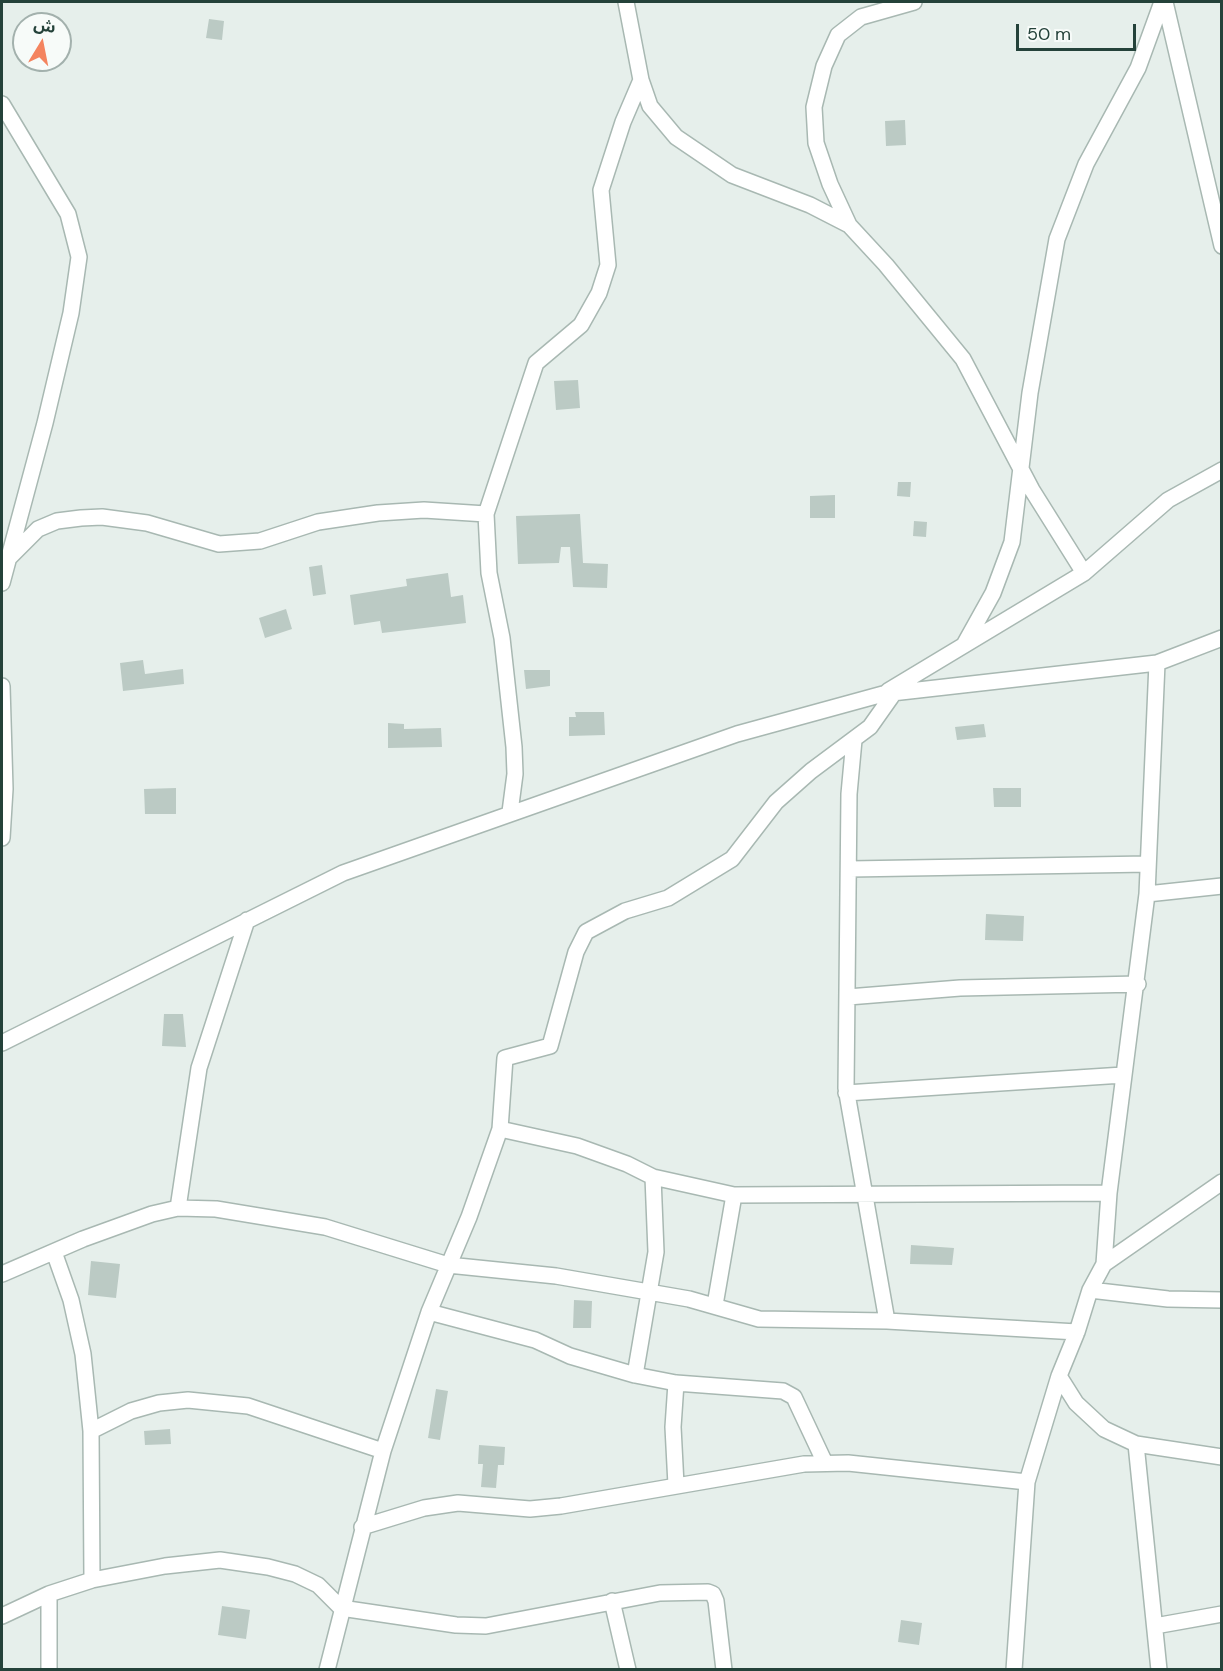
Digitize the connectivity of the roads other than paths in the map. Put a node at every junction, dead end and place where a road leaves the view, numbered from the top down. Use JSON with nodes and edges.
{"nodes":[{"id":1,"x":626,"y":2,"type":"edge"},
{"id":2,"x":914,"y":2,"type":"edge"},
{"id":3,"x":1163,"y":2,"type":"edge"},
{"id":4,"x":641,"y":80,"type":"junction"},
{"id":5,"x":2,"y":104,"type":"edge"},
{"id":6,"x":849,"y":225,"type":"junction"},
{"id":7,"x":1221,"y":246,"type":"edge"},
{"id":8,"x":1020,"y":467,"type":"junction"},
{"id":9,"x":1221,"y":470,"type":"edge"},
{"id":10,"x":486,"y":514,"type":"junction"},
{"id":11,"x":2,"y":532,"type":"edge"},
{"id":12,"x":6,"y":561,"type":"junction"},
{"id":13,"x":1084,"y":573,"type":"junction"},
{"id":14,"x":2,"y":583,"type":"edge"},
{"id":15,"x":1221,"y":638,"type":"edge"},
{"id":16,"x":964,"y":645,"type":"junction"},
{"id":17,"x":1157,"y":663,"type":"junction"},
{"id":18,"x":2,"y":686,"type":"edge"},
{"id":19,"x":888,"y":694,"type":"junction"},
{"id":20,"x":854,"y":740,"type":"junction"},
{"id":21,"x":510,"y":812,"type":"junction"},
{"id":22,"x":2,"y":838,"type":"edge"},
{"id":23,"x":1148,"y":864,"type":"junction"},
{"id":24,"x":850,"y":869,"type":"junction"},
{"id":25,"x":1221,"y":886,"type":"edge"},
{"id":26,"x":1147,"y":894,"type":"junction"},
{"id":27,"x":247,"y":920,"type":"junction"},
{"id":28,"x":1138,"y":984,"type":"junction"},
{"id":29,"x":848,"y":997,"type":"junction"},
{"id":30,"x":2,"y":1043,"type":"edge"},
{"id":31,"x":1123,"y":1075,"type":"junction"},
{"id":32,"x":846,"y":1093,"type":"junction"},
{"id":33,"x":500,"y":1129,"type":"junction"},
{"id":34,"x":653,"y":1177,"type":"junction"},
{"id":35,"x":1221,"y":1182,"type":"edge"},
{"id":36,"x":866,"y":1193,"type":"junction"},
{"id":37,"x":1109,"y":1193,"type":"junction"},
{"id":38,"x":734,"y":1196,"type":"junction"},
{"id":39,"x":178,"y":1208,"type":"junction"},
{"id":40,"x":54,"y":1252,"type":"junction"},
{"id":41,"x":1104,"y":1263,"type":"junction"},
{"id":42,"x":448,"y":1265,"type":"junction"},
{"id":43,"x":2,"y":1274,"type":"edge"},
{"id":44,"x":1090,"y":1290,"type":"junction"},
{"id":45,"x":648,"y":1293,"type":"junction"},
{"id":46,"x":1221,"y":1300,"type":"edge"},
{"id":47,"x":715,"y":1305,"type":"junction"},
{"id":48,"x":429,"y":1312,"type":"junction"},
{"id":49,"x":887,"y":1321,"type":"junction"},
{"id":50,"x":1077,"y":1332,"type":"junction"},
{"id":51,"x":635,"y":1375,"type":"junction"},
{"id":52,"x":1059,"y":1376,"type":"junction"},
{"id":53,"x":676,"y":1383,"type":"junction"},
{"id":54,"x":91,"y":1431,"type":"junction"},
{"id":55,"x":1136,"y":1444,"type":"junction"},
{"id":56,"x":383,"y":1451,"type":"junction"},
{"id":57,"x":1221,"y":1457,"type":"edge"},
{"id":58,"x":825,"y":1463,"type":"junction"},
{"id":59,"x":1028,"y":1482,"type":"junction"},
{"id":60,"x":676,"y":1485,"type":"junction"},
{"id":61,"x":362,"y":1527,"type":"junction"},
{"id":62,"x":92,"y":1580,"type":"junction"},
{"id":63,"x":49,"y":1594,"type":"junction"},
{"id":64,"x":612,"y":1602,"type":"junction"},
{"id":65,"x":341,"y":1608,"type":"junction"},
{"id":66,"x":1221,"y":1614,"type":"edge"},
{"id":67,"x":2,"y":1616,"type":"edge"},
{"id":68,"x":1155,"y":1626,"type":"junction"},
{"id":69,"x":50,"y":1670,"type":"edge"},
{"id":70,"x":327,"y":1670,"type":"edge"},
{"id":71,"x":628,"y":1670,"type":"edge"},
{"id":72,"x":724,"y":1670,"type":"edge"},
{"id":73,"x":1014,"y":1670,"type":"edge"},
{"id":74,"x":1159,"y":1670,"type":"edge"}],
"edges":[{"from":1,"to":4,"type":"street"},
{"from":2,"to":6,"type":"street"},
{"from":3,"to":7,"type":"street"},
{"from":3,"to":8,"type":"street"},
{"from":4,"to":6,"type":"street"},
{"from":4,"to":10,"type":"street"},
{"from":5,"to":12,"type":"street"},
{"from":6,"to":8,"type":"street"},
{"from":8,"to":13,"type":"street"},
{"from":8,"to":16,"type":"street"},
{"from":9,"to":13,"type":"street"},
{"from":10,"to":12,"type":"street"},
{"from":10,"to":21,"type":"street"},
{"from":11,"to":12,"type":"street"},
{"from":12,"to":14,"type":"street"},
{"from":13,"to":16,"type":"street"},
{"from":15,"to":17,"type":"street"},
{"from":16,"to":19,"type":"street"},
{"from":17,"to":19,"type":"street"},
{"from":17,"to":23,"type":"street"},
{"from":18,"to":22,"type":"street"},
{"from":19,"to":20,"type":"street"},
{"from":19,"to":21,"type":"street"},
{"from":20,"to":24,"type":"street"},
{"from":20,"to":33,"type":"street"},
{"from":21,"to":27,"type":"street"},
{"from":23,"to":24,"type":"street"},
{"from":23,"to":26,"type":"street"},
{"from":24,"to":29,"type":"street"},
{"from":25,"to":26,"type":"street"},
{"from":26,"to":28,"type":"street"},
{"from":27,"to":30,"type":"street"},
{"from":27,"to":39,"type":"street"},
{"from":28,"to":29,"type":"street"},
{"from":28,"to":31,"type":"street"},
{"from":29,"to":32,"type":"street"},
{"from":31,"to":32,"type":"street"},
{"from":31,"to":37,"type":"street"},
{"from":32,"to":36,"type":"street"},
{"from":33,"to":34,"type":"street"},
{"from":33,"to":42,"type":"street"},
{"from":34,"to":38,"type":"street"},
{"from":34,"to":45,"type":"street"},
{"from":35,"to":41,"type":"street"},
{"from":36,"to":37,"type":"street"},
{"from":36,"to":38,"type":"street"},
{"from":36,"to":49,"type":"street"},
{"from":37,"to":41,"type":"street"},
{"from":38,"to":47,"type":"street"},
{"from":39,"to":40,"type":"street"},
{"from":39,"to":42,"type":"street"},
{"from":40,"to":43,"type":"street"},
{"from":40,"to":54,"type":"street"},
{"from":41,"to":44,"type":"street"},
{"from":42,"to":45,"type":"street"},
{"from":42,"to":48,"type":"street"},
{"from":44,"to":46,"type":"street"},
{"from":44,"to":50,"type":"street"},
{"from":45,"to":47,"type":"street"},
{"from":45,"to":51,"type":"street"},
{"from":47,"to":49,"type":"street"},
{"from":48,"to":51,"type":"street"},
{"from":48,"to":56,"type":"street"},
{"from":49,"to":50,"type":"street"},
{"from":50,"to":52,"type":"street"},
{"from":51,"to":53,"type":"street"},
{"from":52,"to":55,"type":"street"},
{"from":52,"to":59,"type":"street"},
{"from":53,"to":58,"type":"street"},
{"from":53,"to":60,"type":"street"},
{"from":54,"to":56,"type":"street"},
{"from":54,"to":62,"type":"street"},
{"from":55,"to":57,"type":"street"},
{"from":55,"to":68,"type":"street"},
{"from":56,"to":61,"type":"street"},
{"from":58,"to":59,"type":"street"},
{"from":58,"to":60,"type":"street"},
{"from":59,"to":73,"type":"street"},
{"from":60,"to":61,"type":"street"},
{"from":61,"to":65,"type":"street"},
{"from":62,"to":63,"type":"street"},
{"from":62,"to":65,"type":"street"},
{"from":63,"to":67,"type":"street"},
{"from":63,"to":69,"type":"street"},
{"from":64,"to":65,"type":"street"},
{"from":64,"to":71,"type":"street"},
{"from":64,"to":72,"type":"street"},
{"from":65,"to":70,"type":"street"},
{"from":66,"to":68,"type":"street"},
{"from":68,"to":74,"type":"street"}]}
